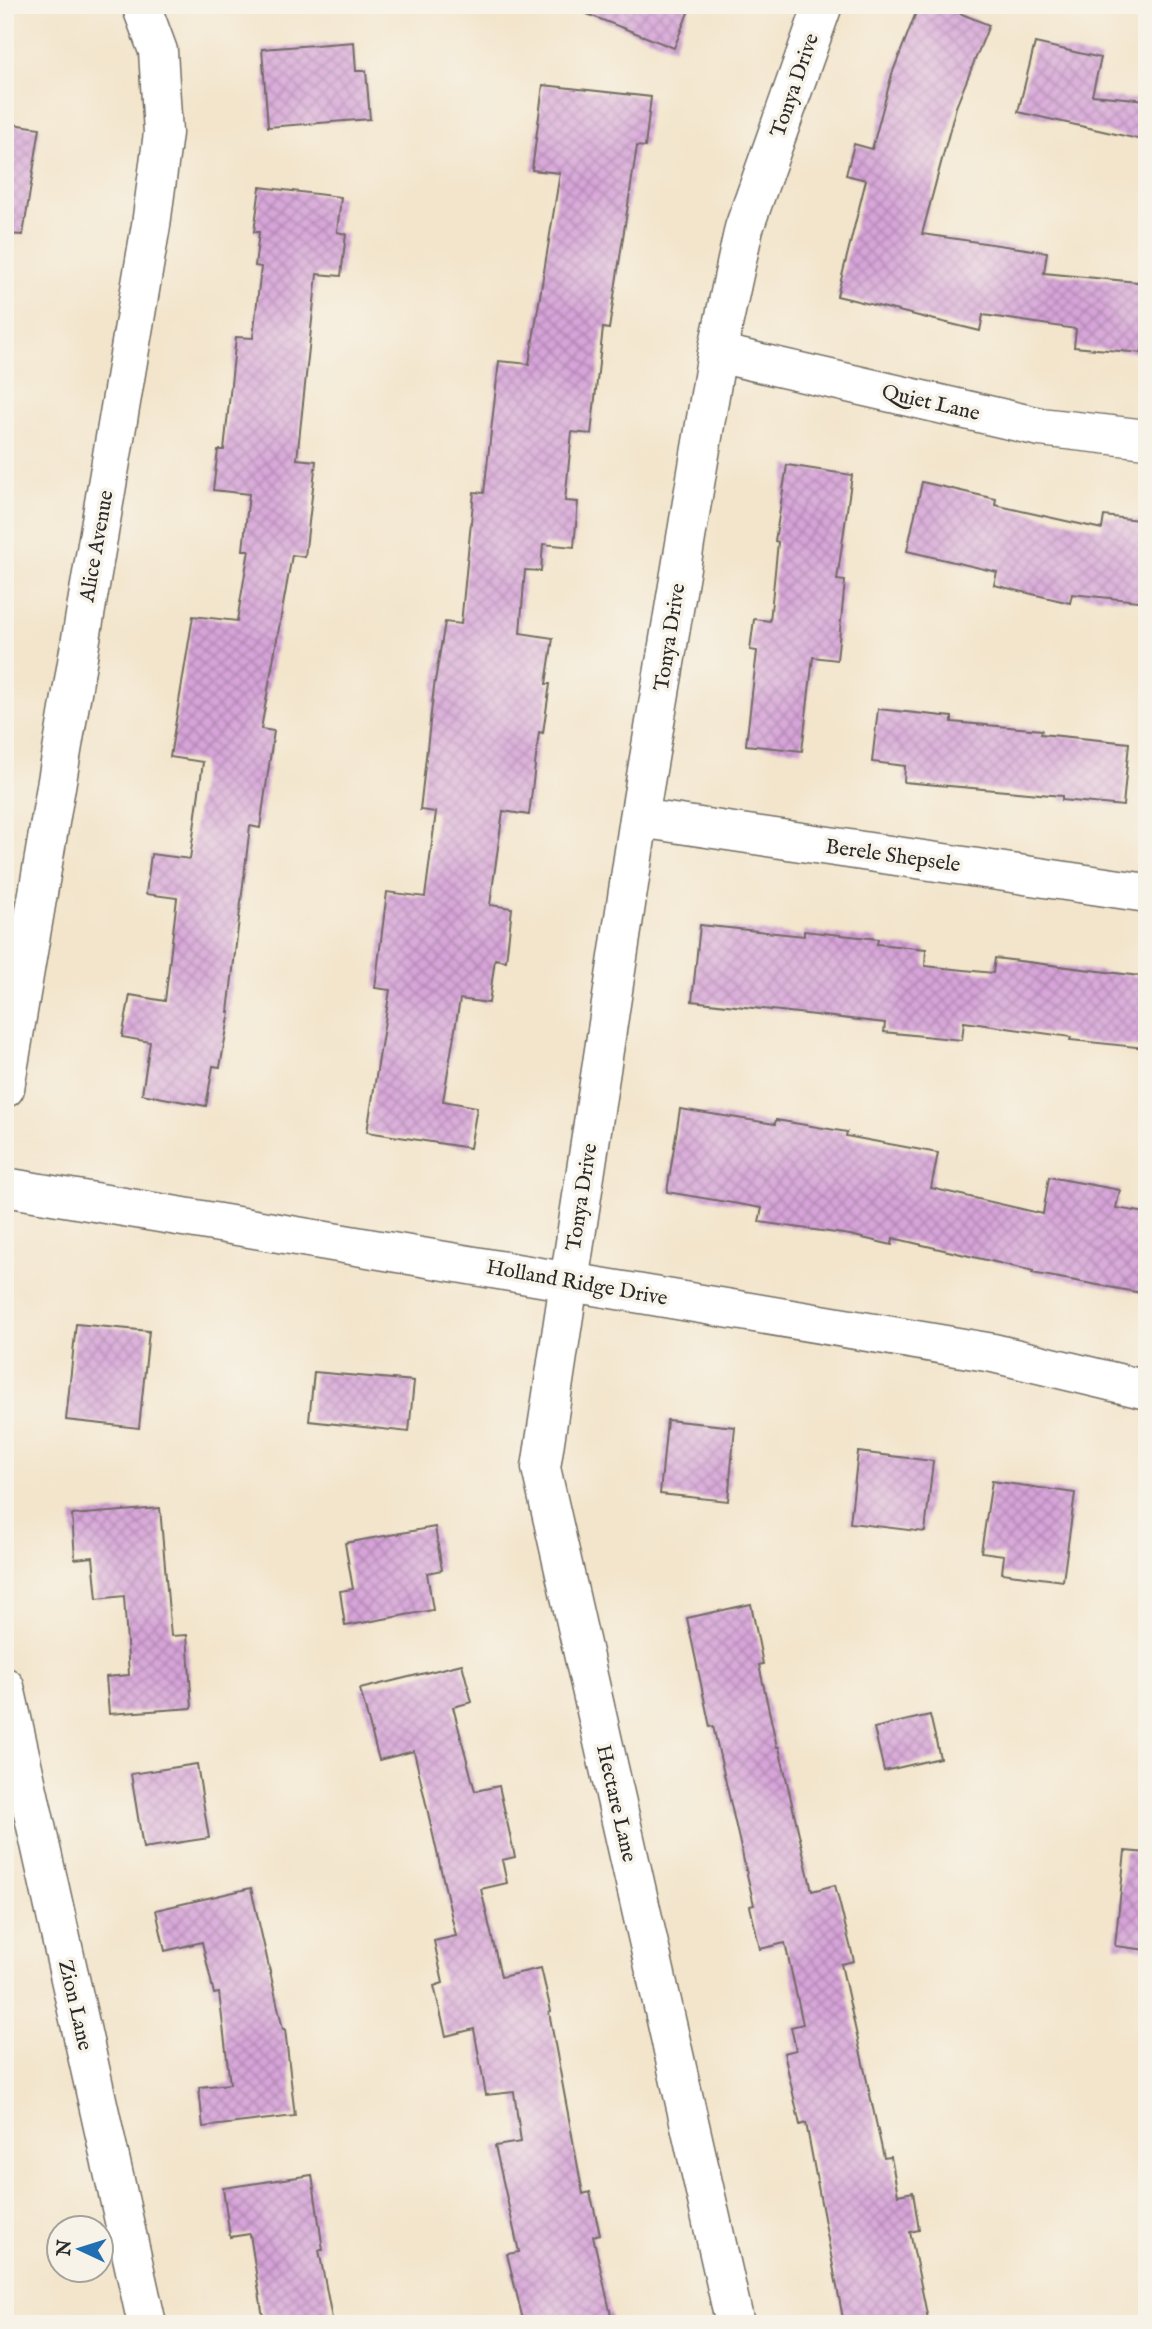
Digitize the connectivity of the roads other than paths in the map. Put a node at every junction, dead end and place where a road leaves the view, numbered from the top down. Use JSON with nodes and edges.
{"nodes":[{"id":1,"x":141,"y":5,"type":"edge"},
{"id":2,"x":822,"y":5,"type":"edge"},
{"id":3,"x":717,"y":353,"type":"junction"},
{"id":4,"x":1147,"y":439,"type":"edge"},
{"id":5,"x":639,"y":818,"type":"junction"},
{"id":6,"x":1147,"y":893,"type":"edge"},
{"id":7,"x":5,"y":1088,"type":"edge"},
{"id":8,"x":5,"y":1186,"type":"edge"},
{"id":9,"x":569,"y":1280,"type":"junction"},
{"id":10,"x":1147,"y":1390,"type":"edge"},
{"id":11,"x":5,"y":1687,"type":"edge"},
{"id":12,"x":147,"y":2324,"type":"edge"},
{"id":13,"x":735,"y":2324,"type":"edge"}],
"edges":[{"from":1,"to":7,"type":"street","name":"Alice Avenue"},
{"from":2,"to":3,"type":"street","name":"Tonya Drive"},
{"from":3,"to":4,"type":"street","name":"Quiet Lane"},
{"from":3,"to":5,"type":"street","name":"Tonya Drive"},
{"from":5,"to":6,"type":"street","name":"Berele Shepsele"},
{"from":5,"to":9,"type":"street","name":"Tonya Drive"},
{"from":8,"to":9,"type":"street","name":"Holland Ridge Drive"},
{"from":9,"to":10,"type":"street","name":"Holland Ridge Drive"},
{"from":9,"to":13,"type":"street","name":"Hectare Lane"},
{"from":11,"to":12,"type":"street","name":"Zion Lane"}]}
